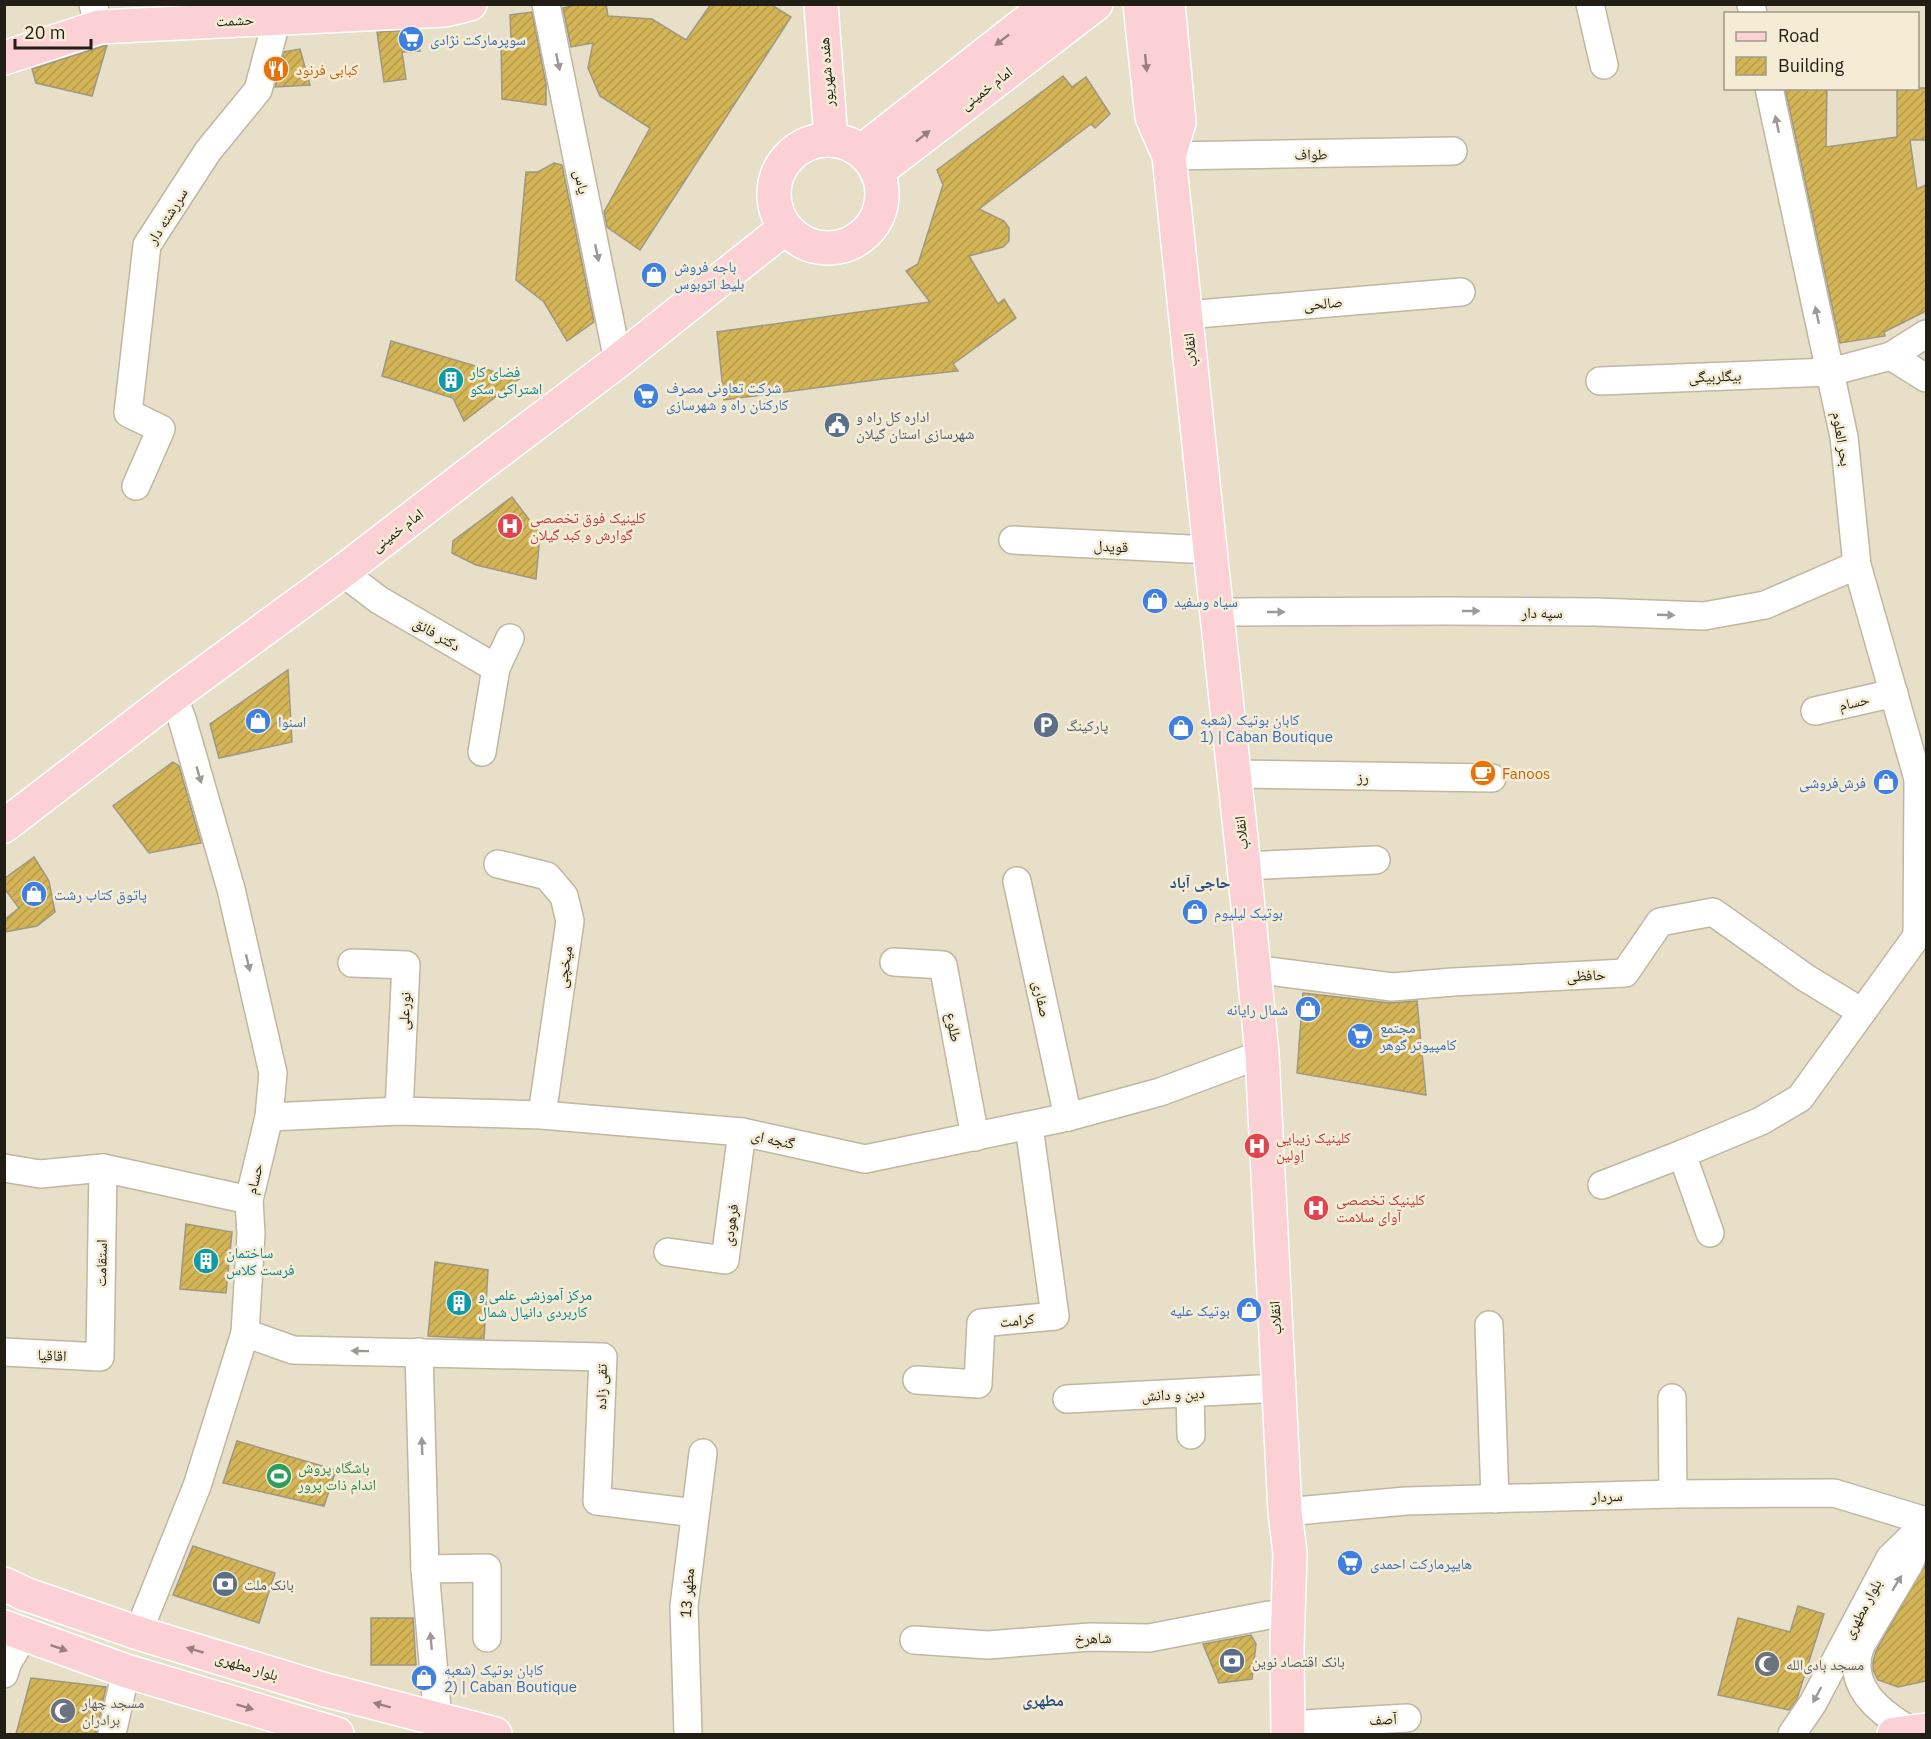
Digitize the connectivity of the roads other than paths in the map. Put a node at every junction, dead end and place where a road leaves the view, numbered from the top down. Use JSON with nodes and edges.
{"nodes":[{"id":1,"x":546,"y":4,"type":"edge"},
{"id":2,"x":821,"y":4,"type":"edge"},
{"id":3,"x":1049,"y":4,"type":"edge"},
{"id":4,"x":1096,"y":4,"type":"edge"},
{"id":5,"x":1140,"y":4,"type":"edge"},
{"id":6,"x":1168,"y":4,"type":"edge"},
{"id":7,"x":1590,"y":4,"type":"edge"},
{"id":8,"x":453,"y":6,"type":"edge"},
{"id":9,"x":279,"y":11,"type":"edge"},
{"id":10,"x":96,"y":16,"type":"edge"},
{"id":11,"x":7,"y":53,"type":"edge"},
{"id":12,"x":1604,"y":65,"type":"dead end"},
{"id":13,"x":1769,"y":90,"type":"edge"},
{"id":14,"x":831,"y":140,"type":"junction"},
{"id":15,"x":1453,"y":152,"type":"dead end"},
{"id":16,"x":1169,"y":156,"type":"junction"},
{"id":17,"x":869,"y":161,"type":"junction"},
{"id":18,"x":785,"y":228,"type":"junction"},
{"id":19,"x":1461,"y":292,"type":"dead end"},
{"id":20,"x":1186,"y":315,"type":"junction"},
{"id":21,"x":1926,"y":334,"type":"edge"},
{"id":22,"x":1891,"y":356,"type":"junction"},
{"id":23,"x":618,"y":360,"type":"junction"},
{"id":24,"x":1830,"y":372,"type":"junction"},
{"id":25,"x":1926,"y":378,"type":"edge"},
{"id":26,"x":1600,"y":381,"type":"dead end"},
{"id":27,"x":136,"y":486,"type":"dead end"},
{"id":28,"x":1013,"y":540,"type":"dead end"},
{"id":29,"x":1210,"y":550,"type":"junction"},
{"id":30,"x":1857,"y":565,"type":"junction"},
{"id":31,"x":342,"y":572,"type":"junction"},
{"id":32,"x":1217,"y":614,"type":"junction"},
{"id":33,"x":510,"y":638,"type":"dead end"},
{"id":34,"x":496,"y":668,"type":"junction"},
{"id":35,"x":1894,"y":693,"type":"junction"},
{"id":36,"x":178,"y":707,"type":"junction"},
{"id":37,"x":1815,"y":711,"type":"dead end"},
{"id":38,"x":482,"y":752,"type":"dead end"},
{"id":39,"x":1235,"y":774,"type":"junction"},
{"id":40,"x":1492,"y":778,"type":"dead end"},
{"id":41,"x":1922,"y":781,"type":"edge"},
{"id":42,"x":4,"y":826,"type":"edge"},
{"id":43,"x":1376,"y":860,"type":"dead end"},
{"id":44,"x":498,"y":864,"type":"dead end"},
{"id":45,"x":1245,"y":866,"type":"junction"},
{"id":46,"x":1017,"y":880,"type":"dead end"},
{"id":47,"x":1926,"y":960,"type":"edge"},
{"id":48,"x":1900,"y":961,"type":"junction"},
{"id":49,"x":894,"y":962,"type":"dead end"},
{"id":50,"x":352,"y":963,"type":"dead end"},
{"id":51,"x":1253,"y":969,"type":"junction"},
{"id":52,"x":1862,"y":1012,"type":"junction"},
{"id":53,"x":1262,"y":1054,"type":"junction"},
{"id":54,"x":399,"y":1111,"type":"junction"},
{"id":55,"x":542,"y":1115,"type":"junction"},
{"id":56,"x":269,"y":1117,"type":"junction"},
{"id":57,"x":1068,"y":1117,"type":"junction"},
{"id":58,"x":1029,"y":1126,"type":"junction"},
{"id":59,"x":742,"y":1132,"type":"junction"},
{"id":60,"x":975,"y":1137,"type":"junction"},
{"id":61,"x":1682,"y":1154,"type":"junction"},
{"id":62,"x":4,"y":1168,"type":"edge"},
{"id":63,"x":103,"y":1168,"type":"junction"},
{"id":64,"x":1602,"y":1185,"type":"dead end"},
{"id":65,"x":249,"y":1200,"type":"junction"},
{"id":66,"x":1710,"y":1233,"type":"dead end"},
{"id":67,"x":668,"y":1252,"type":"dead end"},
{"id":68,"x":1489,"y":1325,"type":"dead end"},
{"id":69,"x":245,"y":1333,"type":"junction"},
{"id":70,"x":9,"y":1352,"type":"edge"},
{"id":71,"x":419,"y":1352,"type":"junction"},
{"id":72,"x":100,"y":1357,"type":"joint"},
{"id":73,"x":917,"y":1380,"type":"dead end"},
{"id":74,"x":1279,"y":1388,"type":"junction"},
{"id":75,"x":1190,"y":1393,"type":"junction"},
{"id":76,"x":1672,"y":1398,"type":"dead end"},
{"id":77,"x":1067,"y":1399,"type":"dead end"},
{"id":78,"x":1191,"y":1435,"type":"dead end"},
{"id":79,"x":703,"y":1453,"type":"dead end"},
{"id":80,"x":1673,"y":1494,"type":"junction"},
{"id":81,"x":1496,"y":1499,"type":"junction"},
{"id":82,"x":1284,"y":1501,"type":"junction"},
{"id":83,"x":695,"y":1513,"type":"junction"},
{"id":84,"x":1926,"y":1523,"type":"edge"},
{"id":85,"x":425,"y":1569,"type":"junction"},
{"id":86,"x":4,"y":1584,"type":"edge"},
{"id":87,"x":1269,"y":1615,"type":"junction"},
{"id":88,"x":14,"y":1631,"type":"edge"},
{"id":89,"x":138,"y":1633,"type":"junction"},
{"id":90,"x":488,"y":1638,"type":"dead end"},
{"id":91,"x":914,"y":1640,"type":"dead end"},
{"id":92,"x":126,"y":1671,"type":"junction"},
{"id":93,"x":4,"y":1674,"type":"edge"},
{"id":94,"x":1407,"y":1718,"type":"dead end"},
{"id":95,"x":440,"y":1727,"type":"edge"},
{"id":96,"x":1282,"y":1731,"type":"edge"},
{"id":97,"x":1911,"y":1732,"type":"edge"},
{"id":98,"x":112,"y":1734,"type":"edge"},
{"id":99,"x":336,"y":1734,"type":"edge"},
{"id":100,"x":495,"y":1734,"type":"edge"},
{"id":101,"x":688,"y":1734,"type":"edge"},
{"id":102,"x":1792,"y":1734,"type":"edge"}],
"edges":[{"from":1,"to":23,"type":"street","name":"یاس","one_way":true},
{"from":2,"to":14,"type":"main road","name":"هفده شهریور"},
{"from":3,"to":17,"type":"main road","name":"امام خمینی","one_way":true},
{"from":17,"to":4,"type":"main road","name":"امام خمینی","one_way":true},
{"from":5,"to":16,"type":"main road","name":"انقلاب","one_way":true},
{"from":6,"to":16,"type":"main road","name":"انقلاب"},
{"from":7,"to":12,"type":"street"},
{"from":8,"to":9,"type":"main road","name":"حشمت"},
{"from":9,"to":10,"type":"main road","name":"حشمت"},
{"from":9,"to":27,"type":"street","name":"سررشته دار"},
{"from":10,"to":11,"type":"main road","name":"حشمت"},
{"from":24,"to":13,"type":"street","name":"بحر العلوم","one_way":true},
{"from":14,"to":17,"type":"main road"},
{"from":14,"to":18,"type":"main road"},
{"from":15,"to":16,"type":"street","name":"طواف"},
{"from":16,"to":20,"type":"main road","name":"انقلاب"},
{"from":17,"to":18,"type":"main road"},
{"from":18,"to":23,"type":"main road","name":"امام خمینی"},
{"from":19,"to":20,"type":"street","name":"صالحی"},
{"from":20,"to":29,"type":"main road","name":"انقلاب"},
{"from":21,"to":22,"type":"street","name":"بیگلربیگی"},
{"from":22,"to":24,"type":"street","name":"بیگلربیگی"},
{"from":22,"to":25,"type":"street"},
{"from":23,"to":31,"type":"main road","name":"امام خمینی"},
{"from":24,"to":26,"type":"street","name":"بیگلربیگی"},
{"from":24,"to":30,"type":"street","name":"بحر العلوم"},
{"from":28,"to":29,"type":"street","name":"قویدل"},
{"from":29,"to":32,"type":"main road","name":"انقلاب"},
{"from":32,"to":30,"type":"street","name":"سپه دار","one_way":true},
{"from":30,"to":35,"type":"street","name":"بحر العلوم"},
{"from":31,"to":34,"type":"street","name":"دکتر فائق"},
{"from":31,"to":36,"type":"main road","name":"امام خمینی"},
{"from":32,"to":39,"type":"main road","name":"انقلاب"},
{"from":33,"to":34,"type":"street"},
{"from":34,"to":38,"type":"street"},
{"from":35,"to":37,"type":"street","name":"حسام"},
{"from":35,"to":41,"type":"street","name":"بحر العلوم"},
{"from":36,"to":42,"type":"main road","name":"امام خمینی"},
{"from":36,"to":56,"type":"street","name":"حسام","one_way":true},
{"from":39,"to":40,"type":"street","name":"رز"},
{"from":39,"to":45,"type":"main road","name":"انقلاب"},
{"from":41,"to":48,"type":"street"},
{"from":43,"to":45,"type":"street"},
{"from":44,"to":55,"type":"street","name":"میخچی"},
{"from":45,"to":51,"type":"main road","name":"انقلاب"},
{"from":46,"to":57,"type":"street","name":"صفاری"},
{"from":47,"to":48,"type":"street"},
{"from":48,"to":52,"type":"street"},
{"from":49,"to":60,"type":"street","name":"طلوع"},
{"from":50,"to":54,"type":"street","name":"نورعلی"},
{"from":51,"to":52,"type":"street","name":"حافظی"},
{"from":51,"to":53,"type":"main road","name":"انقلاب"},
{"from":52,"to":61,"type":"street"},
{"from":53,"to":57,"type":"street","name":"گنجه ای"},
{"from":53,"to":74,"type":"main road","name":"انقلاب"},
{"from":54,"to":55,"type":"street","name":"گنجه ای"},
{"from":54,"to":56,"type":"street","name":"گنجه ای"},
{"from":55,"to":59,"type":"street","name":"گنجه ای"},
{"from":56,"to":65,"type":"street","name":"حسام"},
{"from":57,"to":58,"type":"street","name":"گنجه ای"},
{"from":58,"to":60,"type":"street","name":"گنجه ای"},
{"from":58,"to":73,"type":"street","name":"کرامت"},
{"from":59,"to":60,"type":"street","name":"گنجه ای"},
{"from":59,"to":67,"type":"street","name":"فرهودی"},
{"from":61,"to":64,"type":"street"},
{"from":61,"to":66,"type":"street"},
{"from":62,"to":63,"type":"street"},
{"from":63,"to":65,"type":"street"},
{"from":63,"to":72,"type":"street","name":"استقامت"},
{"from":65,"to":69,"type":"street","name":"حسام"},
{"from":68,"to":81,"type":"street"},
{"from":71,"to":69,"type":"street","name":"تقی زاده","one_way":true},
{"from":69,"to":89,"type":"street","name":"حسام"},
{"from":70,"to":72,"type":"street","name":"اقاقیا"},
{"from":71,"to":83,"type":"street","name":"تقی زاده"},
{"from":85,"to":71,"type":"street","one_way":true},
{"from":74,"to":75,"type":"street","name":"دین و دانش"},
{"from":74,"to":82,"type":"main road","name":"انقلاب"},
{"from":75,"to":77,"type":"street","name":"دین و دانش"},
{"from":75,"to":78,"type":"street"},
{"from":76,"to":80,"type":"street"},
{"from":79,"to":83,"type":"street","name":"مطهر 13"},
{"from":80,"to":81,"type":"street","name":"سردار"},
{"from":80,"to":84,"type":"street","name":"سردار"},
{"from":81,"to":82,"type":"street","name":"سردار"},
{"from":82,"to":87,"type":"main road","name":"انقلاب"},
{"from":82,"to":96,"type":"main road","name":"انقلاب"},
{"from":83,"to":101,"type":"street","name":"مطهر 13"},
{"from":97,"to":84,"type":"street","one_way":true},
{"from":84,"to":102,"type":"street","name":"بلوار مطهری","one_way":true},
{"from":85,"to":90,"type":"street"},
{"from":95,"to":85,"type":"street","one_way":true},
{"from":86,"to":89,"type":"main road","name":"بلوار مطهری"},
{"from":87,"to":91,"type":"street","name":"شاهرخ"},
{"from":87,"to":96,"type":"main road","name":"انقلاب"},
{"from":88,"to":92,"type":"main road","one_way":true},
{"from":88,"to":93,"type":"street"},
{"from":95,"to":89,"type":"main road","name":"بلوار مطهری","one_way":true},
{"from":92,"to":98,"type":"street"},
{"from":92,"to":99,"type":"main road","one_way":true},
{"from":94,"to":96,"type":"street","name":"آصف"},
{"from":95,"to":100,"type":"main road","name":"بلوار مطهری"}]}
